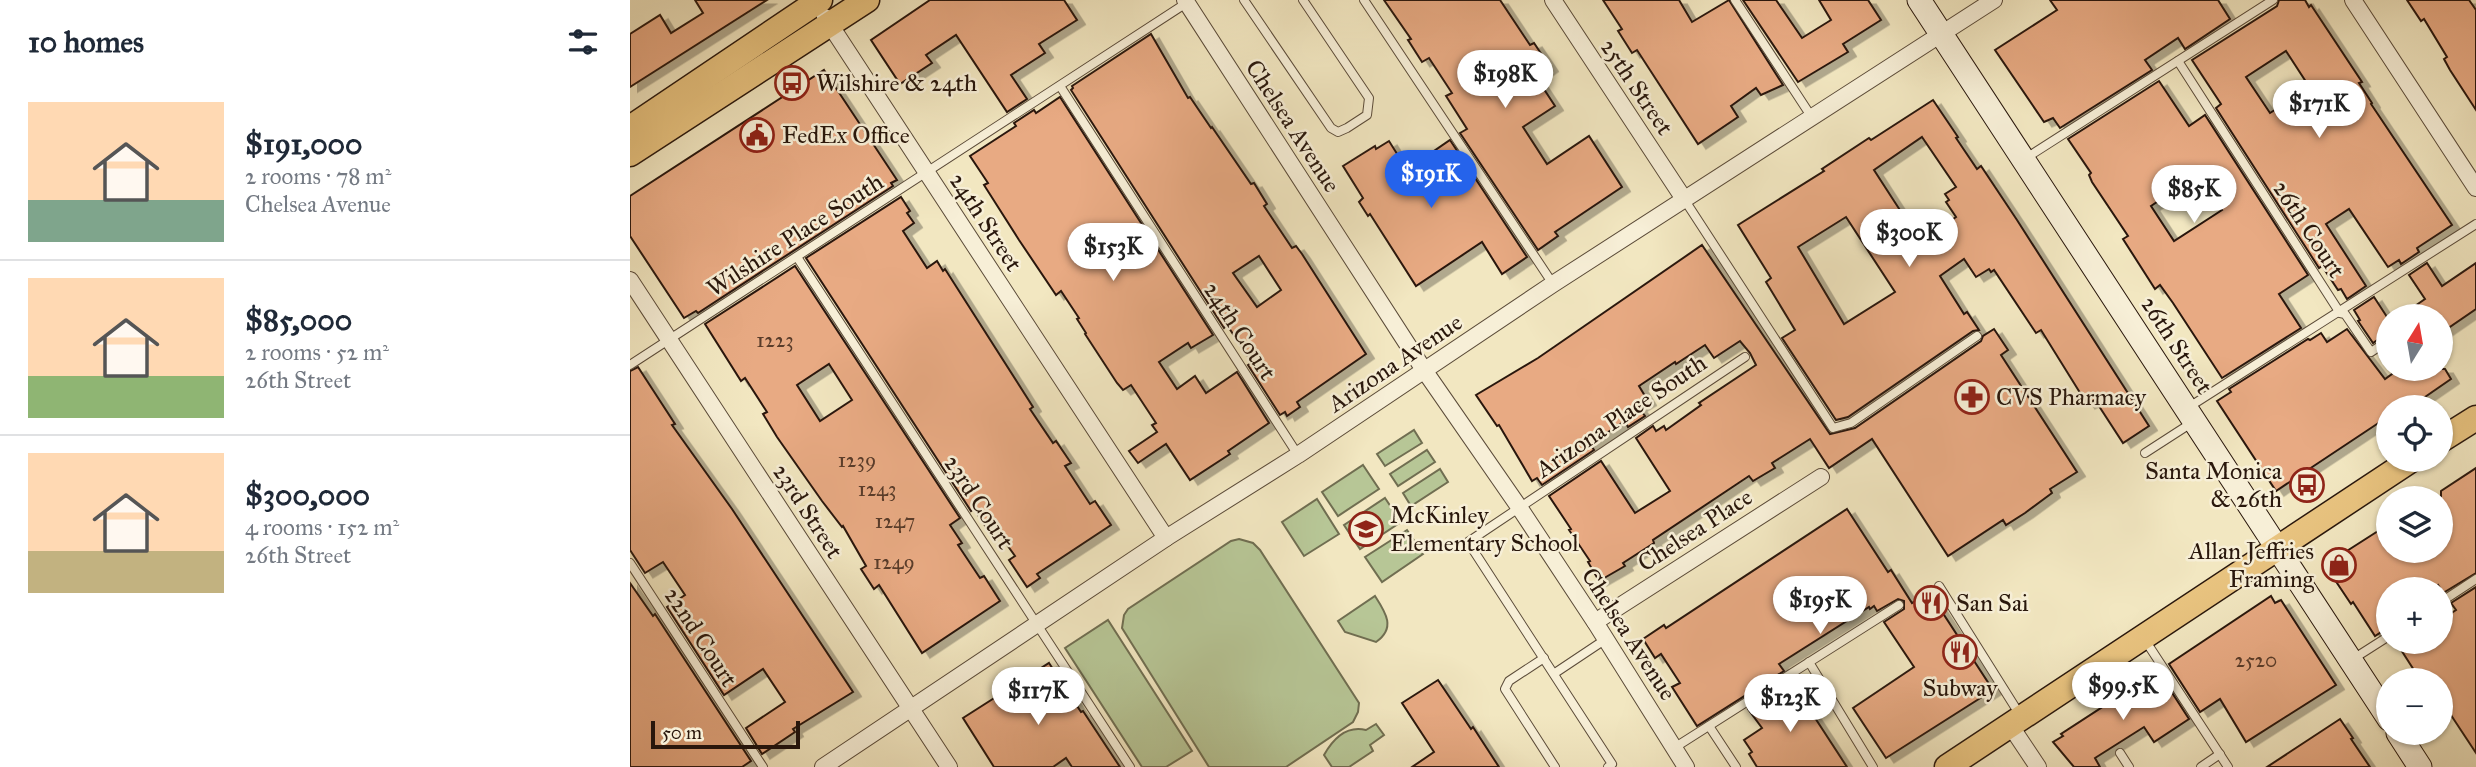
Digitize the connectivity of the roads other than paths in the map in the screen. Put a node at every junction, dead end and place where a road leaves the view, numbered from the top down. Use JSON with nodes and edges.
{"nodes":[{"id":1,"x":867,"y":0,"type":"edge"},
{"id":2,"x":1244,"y":0,"type":"edge"},
{"id":3,"x":1303,"y":0,"type":"edge"},
{"id":4,"x":1364,"y":0,"type":"edge"},
{"id":5,"x":1553,"y":0,"type":"edge"},
{"id":6,"x":1735,"y":0,"type":"edge"},
{"id":7,"x":1919,"y":0,"type":"edge"},
{"id":8,"x":1994,"y":0,"type":"edge"},
{"id":9,"x":2273,"y":0,"type":"edge"},
{"id":10,"x":2353,"y":0,"type":"edge"},
{"id":11,"x":1188,"y":1,"type":"edge"},
{"id":12,"x":820,"y":6,"type":"edge"},
{"id":13,"x":1941,"y":35,"type":"junction"},
{"id":14,"x":2178,"y":61,"type":"junction"},
{"id":15,"x":1060,"y":86,"type":"junction"},
{"id":16,"x":1811,"y":117,"type":"junction"},
{"id":17,"x":630,"y":128,"type":"edge"},
{"id":18,"x":630,"y":154,"type":"edge"},
{"id":19,"x":2024,"y":160,"type":"junction"},
{"id":20,"x":927,"y":172,"type":"junction"},
{"id":21,"x":2476,"y":188,"type":"edge"},
{"id":22,"x":1684,"y":199,"type":"junction"},
{"id":23,"x":2476,"y":224,"type":"edge"},
{"id":24,"x":796,"y":257,"type":"junction"},
{"id":25,"x":630,"y":280,"type":"edge"},
{"id":26,"x":1553,"y":284,"type":"junction"},
{"id":27,"x":2340,"y":313,"type":"junction"},
{"id":28,"x":1977,"y":336,"type":"dead end"},
{"id":29,"x":669,"y":340,"type":"junction"},
{"id":30,"x":2376,"y":349,"type":"edge"},
{"id":31,"x":1745,"y":357,"type":"dead end"},
{"id":32,"x":630,"y":365,"type":"edge"},
{"id":33,"x":1424,"y":370,"type":"junction"},
{"id":34,"x":2191,"y":414,"type":"junction"},
{"id":35,"x":2476,"y":418,"type":"edge"},
{"id":36,"x":2453,"y":432,"type":"edge"},
{"id":37,"x":2145,"y":453,"type":"dead end"},
{"id":38,"x":1298,"y":455,"type":"junction"},
{"id":39,"x":2393,"y":472,"type":"edge"},
{"id":40,"x":1821,"y":477,"type":"dead end"},
{"id":41,"x":1519,"y":507,"type":"junction"},
{"id":42,"x":1166,"y":538,"type":"junction"},
{"id":43,"x":2278,"y":548,"type":"junction"},
{"id":44,"x":630,"y":563,"type":"edge"},
{"id":45,"x":2476,"y":579,"type":"edge"},
{"id":46,"x":1939,"y":586,"type":"dead end"},
{"id":47,"x":2453,"y":594,"type":"edge"},
{"id":48,"x":1899,"y":605,"type":"dead end"},
{"id":49,"x":1595,"y":622,"type":"junction"},
{"id":50,"x":1037,"y":626,"type":"junction"},
{"id":51,"x":2144,"y":637,"type":"junction"},
{"id":52,"x":1606,"y":639,"type":"junction"},
{"id":53,"x":2376,"y":645,"type":"edge"},
{"id":54,"x":1545,"y":658,"type":"junction"},
{"id":55,"x":2351,"y":661,"type":"junction"},
{"id":56,"x":1809,"y":662,"type":"junction"},
{"id":57,"x":1555,"y":673,"type":"junction"},
{"id":58,"x":2376,"y":699,"type":"edge"},
{"id":59,"x":911,"y":709,"type":"junction"},
{"id":60,"x":2016,"y":721,"type":"junction"},
{"id":61,"x":1709,"y":726,"type":"junction"},
{"id":62,"x":2406,"y":745,"type":"edge"},
{"id":63,"x":1674,"y":748,"type":"junction"},
{"id":64,"x":2119,"y":752,"type":"dead end"},
{"id":65,"x":2220,"y":754,"type":"junction"},
{"id":66,"x":763,"y":767,"type":"edge"},
{"id":67,"x":823,"y":767,"type":"edge"},
{"id":68,"x":949,"y":767,"type":"edge"},
{"id":69,"x":1130,"y":767,"type":"edge"},
{"id":70,"x":1555,"y":767,"type":"edge"},
{"id":71,"x":1608,"y":767,"type":"edge"},
{"id":72,"x":1686,"y":767,"type":"edge"},
{"id":73,"x":1736,"y":767,"type":"edge"},
{"id":74,"x":1873,"y":767,"type":"edge"},
{"id":75,"x":1947,"y":767,"type":"edge"},
{"id":76,"x":2038,"y":767,"type":"edge"},
{"id":77,"x":2129,"y":767,"type":"edge"},
{"id":78,"x":2201,"y":767,"type":"edge"},
{"id":79,"x":2228,"y":767,"type":"edge"},
{"id":80,"x":2420,"y":767,"type":"edge"}],
"edges":[{"from":1,"to":12,"type":"main road"},
{"from":2,"to":3,"type":"lane"},
{"from":4,"to":26,"type":"lane"},
{"from":5,"to":22,"type":"street","name":"25th Street"},
{"from":6,"to":16,"type":"lane"},
{"from":7,"to":13,"type":"main road","name":"26th Street"},
{"from":8,"to":13,"type":"street","name":"Arizona Avenue"},
{"from":9,"to":14,"type":"lane"},
{"from":10,"to":21,"type":"street"},
{"from":11,"to":15,"type":"lane","name":"Wilshire Place South"},
{"from":11,"to":33,"type":"street","name":"Chelsea Avenue"},
{"from":12,"to":17,"type":"main road"},
{"from":12,"to":18,"type":"main road"},
{"from":12,"to":20,"type":"street","name":"24th Street"},
{"from":13,"to":16,"type":"street","name":"Arizona Avenue"},
{"from":13,"to":19,"type":"main road","name":"26th Street"},
{"from":14,"to":19,"type":"lane"},
{"from":14,"to":27,"type":"lane","name":"26th Court"},
{"from":15,"to":20,"type":"lane","name":"Wilshire Place South"},
{"from":15,"to":38,"type":"lane","name":"24th Court"},
{"from":16,"to":22,"type":"street","name":"Arizona Avenue"},
{"from":19,"to":34,"type":"main road","name":"26th Street"},
{"from":20,"to":24,"type":"lane","name":"Wilshire Place South"},
{"from":20,"to":42,"type":"street","name":"24th Street"},
{"from":22,"to":26,"type":"street","name":"Arizona Avenue"},
{"from":22,"to":28,"type":"lane"},
{"from":23,"to":27,"type":"lane"},
{"from":24,"to":29,"type":"lane","name":"Wilshire Place South"},
{"from":24,"to":50,"type":"lane","name":"23rd Court"},
{"from":25,"to":29,"type":"street","name":"23rd Street"},
{"from":26,"to":33,"type":"street","name":"Arizona Avenue"},
{"from":27,"to":30,"type":"lane","name":"26th Court"},
{"from":27,"to":34,"type":"lane"},
{"from":29,"to":32,"type":"lane","name":"Wilshire Place South"},
{"from":29,"to":59,"type":"street","name":"23rd Street"},
{"from":31,"to":41,"type":"lane","name":"Arizona Place South"},
{"from":33,"to":38,"type":"street","name":"Arizona Avenue"},
{"from":33,"to":41,"type":"street","name":"Chelsea Avenue"},
{"from":34,"to":37,"type":"lane"},
{"from":34,"to":43,"type":"main road","name":"26th Street"},
{"from":35,"to":36,"type":"main road"},
{"from":38,"to":42,"type":"street","name":"Arizona Avenue"},
{"from":39,"to":43,"type":"main road"},
{"from":40,"to":49,"type":"street","name":"Chelsea Place"},
{"from":41,"to":49,"type":"street","name":"Chelsea Avenue"},
{"from":41,"to":54,"type":"lane","name":"Arizona Place South"},
{"from":42,"to":50,"type":"street","name":"Arizona Avenue"},
{"from":43,"to":51,"type":"main road"},
{"from":43,"to":55,"type":"main road","name":"26th Street"},
{"from":44,"to":66,"type":"lane","name":"22nd Court"},
{"from":45,"to":47,"type":"lane"},
{"from":46,"to":60,"type":"lane"},
{"from":48,"to":56,"type":"lane"},
{"from":49,"to":52,"type":"street","name":"Chelsea Avenue"},
{"from":50,"to":59,"type":"street","name":"Arizona Avenue"},
{"from":50,"to":69,"type":"lane","name":"23rd Court"},
{"from":51,"to":60,"type":"main road"},
{"from":51,"to":65,"type":"lane"},
{"from":52,"to":57,"type":"lane"},
{"from":52,"to":63,"type":"street","name":"Chelsea Avenue"},
{"from":53,"to":55,"type":"lane"},
{"from":54,"to":57,"type":"lane"},
{"from":54,"to":70,"type":"lane"},
{"from":55,"to":58,"type":"main road","name":"26th Street"},
{"from":56,"to":61,"type":"lane"},
{"from":56,"to":74,"type":"lane"},
{"from":57,"to":71,"type":"lane"},
{"from":59,"to":67,"type":"street","name":"Arizona Avenue"},
{"from":59,"to":68,"type":"street","name":"23rd Street"},
{"from":60,"to":75,"type":"main road"},
{"from":60,"to":76,"type":"street"},
{"from":61,"to":63,"type":"lane"},
{"from":61,"to":73,"type":"lane"},
{"from":62,"to":80,"type":"main road"},
{"from":63,"to":72,"type":"street","name":"Chelsea Avenue"},
{"from":64,"to":77,"type":"lane"},
{"from":65,"to":78,"type":"lane"},
{"from":65,"to":79,"type":"lane"}]}
